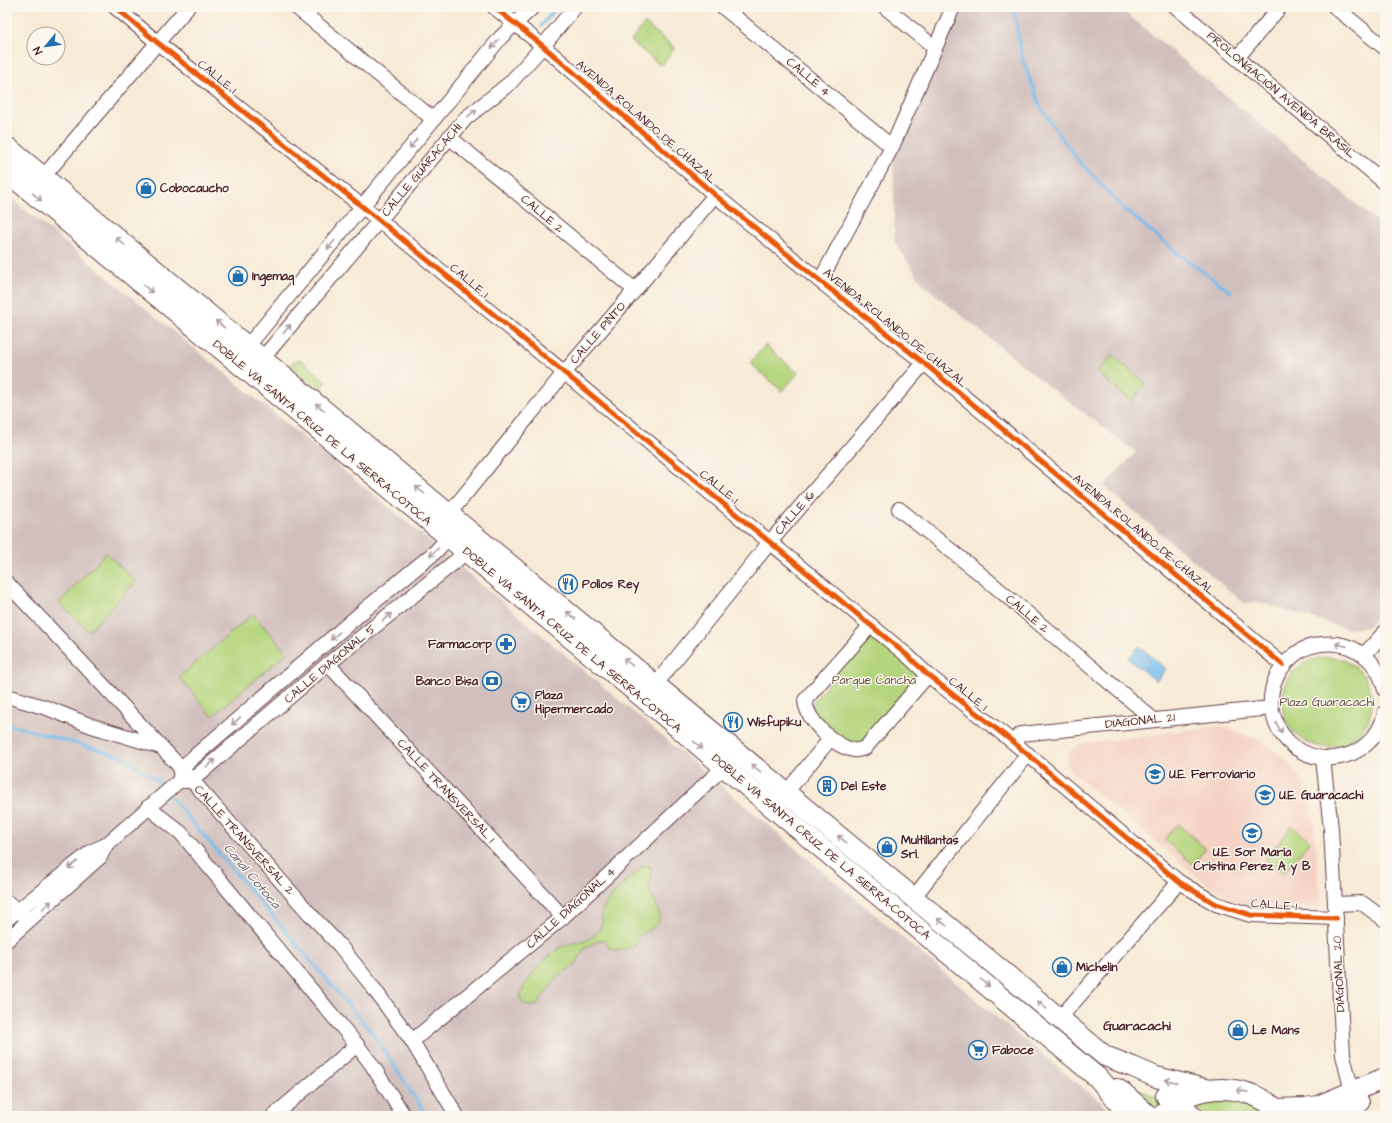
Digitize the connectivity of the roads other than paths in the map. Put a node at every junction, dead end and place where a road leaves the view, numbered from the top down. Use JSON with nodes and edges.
{"nodes":[{"id":1,"x":115,"y":7,"type":"edge"},
{"id":2,"x":188,"y":7,"type":"edge"},
{"id":3,"x":296,"y":7,"type":"edge"},
{"id":4,"x":494,"y":7,"type":"edge"},
{"id":5,"x":533,"y":7,"type":"edge"},
{"id":6,"x":575,"y":7,"type":"edge"},
{"id":7,"x":723,"y":7,"type":"edge"},
{"id":8,"x":885,"y":7,"type":"edge"},
{"id":9,"x":952,"y":7,"type":"edge"},
{"id":10,"x":1176,"y":7,"type":"edge"},
{"id":11,"x":1280,"y":7,"type":"edge"},
{"id":12,"x":1335,"y":7,"type":"edge"},
{"id":13,"x":515,"y":24,"type":"junction"},
{"id":14,"x":158,"y":43,"type":"junction"},
{"id":15,"x":543,"y":46,"type":"junction"},
{"id":16,"x":934,"y":47,"type":"junction"},
{"id":17,"x":1385,"y":48,"type":"edge"},
{"id":18,"x":1237,"y":58,"type":"junction"},
{"id":19,"x":433,"y":119,"type":"junction"},
{"id":20,"x":449,"y":137,"type":"junction"},
{"id":21,"x":7,"y":147,"type":"edge"},
{"id":22,"x":892,"y":148,"type":"junction"},
{"id":23,"x":7,"y":172,"type":"edge"},
{"id":24,"x":43,"y":177,"type":"junction"},
{"id":25,"x":1385,"y":183,"type":"edge"},
{"id":26,"x":715,"y":194,"type":"junction"},
{"id":27,"x":362,"y":207,"type":"junction"},
{"id":28,"x":379,"y":220,"type":"junction"},
{"id":29,"x":820,"y":281,"type":"junction"},
{"id":30,"x":635,"y":290,"type":"junction"},
{"id":31,"x":255,"y":353,"type":"junction"},
{"id":32,"x":924,"y":363,"type":"junction"},
{"id":33,"x":564,"y":373,"type":"junction"},
{"id":34,"x":899,"y":509,"type":"dead end"},
{"id":35,"x":449,"y":526,"type":"junction"},
{"id":36,"x":770,"y":542,"type":"junction"},
{"id":37,"x":471,"y":544,"type":"junction"},
{"id":38,"x":7,"y":583,"type":"edge"},
{"id":39,"x":871,"y":625,"type":"junction"},
{"id":40,"x":1385,"y":632,"type":"edge"},
{"id":41,"x":1364,"y":655,"type":"junction"},
{"id":42,"x":328,"y":664,"type":"junction"},
{"id":43,"x":1283,"y":665,"type":"junction"},
{"id":44,"x":928,"y":675,"type":"junction"},
{"id":45,"x":655,"y":685,"type":"junction"},
{"id":46,"x":1385,"y":690,"type":"edge"},
{"id":47,"x":7,"y":696,"type":"edge"},
{"id":48,"x":1271,"y":708,"type":"junction"},
{"id":49,"x":1385,"y":713,"type":"edge"},
{"id":50,"x":1154,"y":720,"type":"junction"},
{"id":51,"x":1381,"y":735,"type":"edge"},
{"id":52,"x":830,"y":739,"type":"junction"},
{"id":53,"x":1013,"y":742,"type":"junction"},
{"id":54,"x":160,"y":747,"type":"junction"},
{"id":55,"x":1028,"y":754,"type":"junction"},
{"id":56,"x":1323,"y":759,"type":"junction"},
{"id":57,"x":724,"y":767,"type":"junction"},
{"id":58,"x":182,"y":778,"type":"junction"},
{"id":59,"x":786,"y":793,"type":"junction"},
{"id":60,"x":154,"y":803,"type":"junction"},
{"id":61,"x":774,"y":808,"type":"junction"},
{"id":62,"x":106,"y":845,"type":"junction"},
{"id":63,"x":1179,"y":882,"type":"junction"},
{"id":64,"x":913,"y":898,"type":"junction"},
{"id":65,"x":12,"y":906,"type":"edge"},
{"id":66,"x":1336,"y":911,"type":"junction"},
{"id":67,"x":562,"y":917,"type":"junction"},
{"id":68,"x":7,"y":920,"type":"edge"},
{"id":69,"x":1385,"y":920,"type":"edge"},
{"id":70,"x":30,"y":921,"type":"junction"},
{"id":71,"x":7,"y":940,"type":"edge"},
{"id":72,"x":1059,"y":1019,"type":"junction"},
{"id":73,"x":412,"y":1041,"type":"junction"},
{"id":74,"x":357,"y":1045,"type":"junction"},
{"id":75,"x":1105,"y":1056,"type":"junction"},
{"id":76,"x":1098,"y":1078,"type":"junction"},
{"id":77,"x":1385,"y":1078,"type":"edge"},
{"id":78,"x":1209,"y":1090,"type":"junction"},
{"id":79,"x":1352,"y":1092,"type":"junction"},
{"id":80,"x":1385,"y":1092,"type":"edge"},
{"id":81,"x":1177,"y":1102,"type":"junction"},
{"id":82,"x":1280,"y":1112,"type":"edge"},
{"id":83,"x":1324,"y":1113,"type":"edge"},
{"id":84,"x":273,"y":1116,"type":"edge"},
{"id":85,"x":404,"y":1116,"type":"edge"},
{"id":86,"x":457,"y":1116,"type":"edge"},
{"id":87,"x":1127,"y":1116,"type":"edge"},
{"id":88,"x":1149,"y":1116,"type":"edge"},
{"id":89,"x":1161,"y":1116,"type":"edge"},
{"id":90,"x":1193,"y":1116,"type":"edge"}],
"edges":[{"from":1,"to":14,"type":"street","name":"CALLE 1"},
{"from":2,"to":14,"type":"street"},
{"from":3,"to":19,"type":"street"},
{"from":4,"to":13,"type":"street","name":"AVENIDA ROLANDO DE CHAZAL"},
{"from":5,"to":13,"type":"street","name":"CALLE GUARACACHI"},
{"from":6,"to":15,"type":"street","name":"CALLE GUARACACHI"},
{"from":7,"to":22,"type":"street","name":"CALLE 4"},
{"from":8,"to":16,"type":"street"},
{"from":9,"to":16,"type":"street"},
{"from":10,"to":18,"type":"street","name":"PROLONGACIÓN AVENIDA BRASIL"},
{"from":11,"to":18,"type":"street"},
{"from":12,"to":17,"type":"street"},
{"from":13,"to":15,"type":"street","name":"AVENIDA ROLANDO DE CHAZAL"},
{"from":13,"to":19,"type":"street","name":"CALLE GUARACACHI","one_way":true},
{"from":14,"to":24,"type":"street"},
{"from":14,"to":27,"type":"street","name":"CALLE 1"},
{"from":20,"to":15,"type":"street","name":"CALLE GUARACACHI","one_way":true},
{"from":15,"to":26,"type":"street","name":"AVENIDA ROLANDO DE CHAZAL"},
{"from":16,"to":22,"type":"street"},
{"from":18,"to":25,"type":"street","name":"PROLONGACIÓN AVENIDA BRASIL"},
{"from":19,"to":27,"type":"street","name":"CALLE GUARACACHI","one_way":true},
{"from":20,"to":28,"type":"street","name":"CALLE GUARACACHI"},
{"from":20,"to":30,"type":"street","name":"CALLE 2"},
{"from":21,"to":24,"type":"highway","name":"DOBLE VÍA SANTA CRUZ DE LA SIERRA-COTOCA"},
{"from":22,"to":29,"type":"street"},
{"from":23,"to":35,"type":"highway","name":"DOBLE VÍA SANTA CRUZ DE LA SIERRA-COTOCA","one_way":true},
{"from":31,"to":24,"type":"highway","name":"DOBLE VÍA SANTA CRUZ DE LA SIERRA-COTOCA","one_way":true},
{"from":26,"to":29,"type":"street","name":"AVENIDA ROLANDO DE CHAZAL"},
{"from":26,"to":30,"type":"street","name":"CALLE PINTO"},
{"from":27,"to":28,"type":"street","name":"CALLE 1"},
{"from":27,"to":31,"type":"street","name":"CALLE GUARACACHI","one_way":true},
{"from":31,"to":28,"type":"street","name":"CALLE GUARACACHI","one_way":true},
{"from":28,"to":33,"type":"street","name":"CALLE 1"},
{"from":29,"to":32,"type":"street","name":"AVENIDA ROLANDO DE CHAZAL"},
{"from":30,"to":33,"type":"street","name":"CALLE PINTO"},
{"from":35,"to":31,"type":"highway","name":"DOBLE VÍA SANTA CRUZ DE LA SIERRA-COTOCA","one_way":true},
{"from":32,"to":36,"type":"street","name":"CALLE 16"},
{"from":32,"to":43,"type":"street","name":"AVENIDA ROLANDO DE CHAZAL"},
{"from":33,"to":35,"type":"street","name":"CALLE PINTO"},
{"from":33,"to":36,"type":"street","name":"CALLE 1"},
{"from":34,"to":50,"type":"street","name":"CALLE 2"},
{"from":35,"to":37,"type":"highway","name":"DOBLE VÍA SANTA CRUZ DE LA SIERRA-COTOCA"},
{"from":35,"to":58,"type":"street","name":"CALLE DIAGONAL 5","one_way":true},
{"from":36,"to":39,"type":"street","name":"CALLE 1"},
{"from":36,"to":45,"type":"street","name":"CALLE 16"},
{"from":42,"to":37,"type":"street","name":"CALLE DIAGONAL 5","one_way":true},
{"from":45,"to":37,"type":"highway","name":"DOBLE VÍA SANTA CRUZ DE LA SIERRA-COTOCA","one_way":true},
{"from":37,"to":57,"type":"highway","name":"DOBLE VÍA SANTA CRUZ DE LA SIERRA-COTOCA","one_way":true},
{"from":38,"to":54,"type":"street","name":"CALLE TRANSVERSAL 2"},
{"from":39,"to":44,"type":"street","name":"CALLE 1"},
{"from":39,"to":52,"type":"street"},
{"from":40,"to":41,"type":"street"},
{"from":41,"to":43,"type":"street","one_way":true},
{"from":41,"to":46,"type":"street"},
{"from":58,"to":42,"type":"street","name":"CALLE DIAGONAL 5","one_way":true},
{"from":42,"to":67,"type":"street","name":"CALLE TRANSVERSAL 1"},
{"from":43,"to":48,"type":"street"},
{"from":44,"to":52,"type":"street"},
{"from":44,"to":53,"type":"street","name":"CALLE 1"},
{"from":59,"to":45,"type":"highway","name":"DOBLE VÍA SANTA CRUZ DE LA SIERRA-COTOCA","one_way":true},
{"from":47,"to":54,"type":"street"},
{"from":48,"to":50,"type":"street","name":"DIAGONAL 21"},
{"from":48,"to":56,"type":"street","one_way":true},
{"from":49,"to":51,"type":"street"},
{"from":50,"to":53,"type":"street","name":"DIAGONAL 21"},
{"from":51,"to":56,"type":"street"},
{"from":52,"to":59,"type":"street"},
{"from":53,"to":55,"type":"street","name":"CALLE 1"},
{"from":54,"to":58,"type":"street","name":"CALLE TRANSVERSAL 2"},
{"from":55,"to":63,"type":"street","name":"CALLE 1"},
{"from":55,"to":64,"type":"street"},
{"from":56,"to":66,"type":"street","name":"DIAGONAL 20"},
{"from":57,"to":61,"type":"highway","name":"DOBLE VÍA SANTA CRUZ DE LA SIERRA-COTOCA"},
{"from":57,"to":67,"type":"street","name":"CALLE DIAGONAL 4"},
{"from":58,"to":60,"type":"street","name":"CALLE DIAGONAL 5"},
{"from":58,"to":73,"type":"street","name":"CALLE TRANSVERSAL 2"},
{"from":59,"to":61,"type":"street"},
{"from":64,"to":59,"type":"highway","name":"DOBLE VÍA SANTA CRUZ DE LA SIERRA-COTOCA","one_way":true},
{"from":60,"to":62,"type":"street","name":"CALLE DIAGONAL 5"},
{"from":60,"to":74,"type":"street"},
{"from":61,"to":76,"type":"highway","name":"DOBLE VÍA SANTA CRUZ DE LA SIERRA-COTOCA","one_way":true},
{"from":62,"to":65,"type":"street","name":"CALLE DIAGONAL 5","one_way":true},
{"from":70,"to":62,"type":"street","name":"CALLE DIAGONAL 5","one_way":true},
{"from":63,"to":66,"type":"street","name":"CALLE 1"},
{"from":63,"to":72,"type":"street"},
{"from":72,"to":64,"type":"highway","name":"DOBLE VÍA SANTA CRUZ DE LA SIERRA-COTOCA","one_way":true},
{"from":65,"to":68,"type":"street","name":"CALLE DIAGONAL 5"},
{"from":65,"to":70,"type":"street"},
{"from":66,"to":69,"type":"street","name":"CALLE 1"},
{"from":66,"to":79,"type":"street","name":"DIAGONAL 20"},
{"from":67,"to":73,"type":"street","name":"CALLE DIAGONAL 4"},
{"from":70,"to":71,"type":"street","name":"CALLE DIAGONAL 5"},
{"from":72,"to":75,"type":"highway","name":"DOBLE VÍA SANTA CRUZ DE LA SIERRA-COTOCA"},
{"from":73,"to":86,"type":"street","name":"CALLE TRANSVERSAL 2"},
{"from":74,"to":84,"type":"street"},
{"from":74,"to":85,"type":"street"},
{"from":78,"to":75,"type":"highway","name":"DOBLE VÍA SANTA CRUZ DE LA SIERRA-COTOCA","one_way":true},
{"from":75,"to":81,"type":"highway"},
{"from":76,"to":87,"type":"highway","name":"DOBLE VÍA SANTA CRUZ DE LA SIERRA-COTOCA"},
{"from":76,"to":88,"type":"highway"},
{"from":77,"to":79,"type":"highway"},
{"from":78,"to":81,"type":"highway"},
{"from":82,"to":78,"type":"highway","one_way":true},
{"from":79,"to":83,"type":"highway"},
{"from":80,"to":83,"type":"highway"},
{"from":81,"to":89,"type":"highway"},
{"from":81,"to":90,"type":"highway"},
{"from":82,"to":83,"type":"highway"}]}
